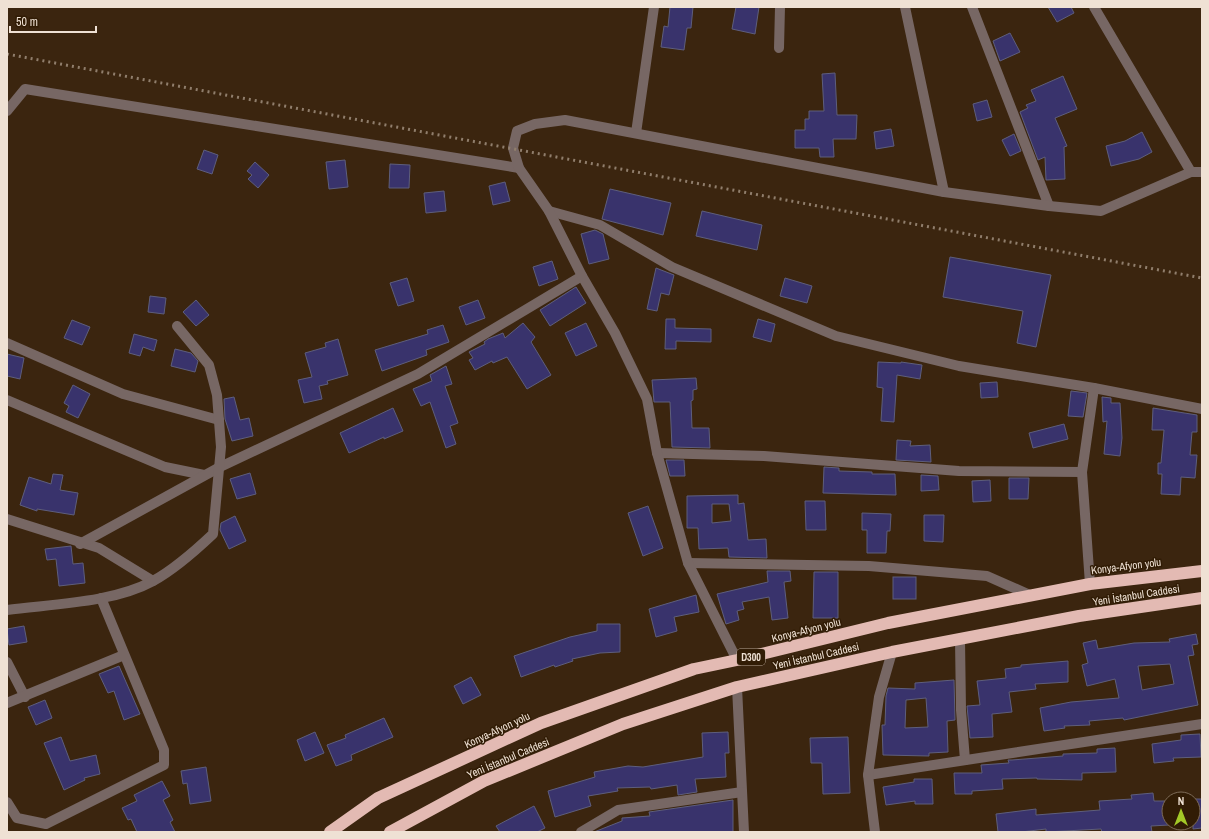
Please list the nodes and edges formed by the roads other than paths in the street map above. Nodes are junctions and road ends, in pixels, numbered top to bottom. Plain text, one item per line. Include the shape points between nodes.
1 (654, 7) edge
2 (780, 7) edge
3 (905, 7) edge
4 (972, 7) edge
5 (1094, 7) edge
6 (779, 48) dead end
7 (7, 111) edge
8 (636, 133) junction
9 (519, 168) junction
10 (1191, 172) junction
11 (1202, 172) edge
12 (944, 192) junction
13 (1049, 206) junction
14 (549, 211) junction
15 (582, 276) junction
16 (177, 326) dead end
17 (7, 343) edge
18 (1094, 388) junction
19 (7, 400) edge
20 (1202, 409) edge
21 (219, 420) junction
22 (657, 453) junction
23 (220, 467) junction
24 (1082, 472) junction
25 (204, 475) junction
26 (7, 520) edge
27 (80, 544) junction
28 (688, 563) junction
29 (1202, 570) edge
30 (153, 581) junction
31 (1090, 584) junction
32 (1030, 595) junction
33 (100, 598) junction
34 (1202, 598) edge
35 (7, 610) edge
36 (960, 640) junction
37 (892, 652) junction
38 (124, 655) junction
39 (737, 660) junction
40 (7, 662) edge
41 (738, 687) junction
42 (25, 697) junction
43 (7, 703) edge
44 (1202, 724) edge
45 (965, 760) junction
46 (868, 775) junction
47 (742, 792) junction
48 (7, 802) edge
49 (330, 832) edge
50 (390, 832) edge
51 (581, 832) edge
52 (744, 832) edge
53 (875, 832) edge

1 - 8 street
2 - 6 street
3 - 12 street
4 - 13 street
5 - 10 street
7 - 9 street via 25,89
8 - 9 street via 565,120 535,124 517,131 513,148
8 - 12 street
9 - 14 street
10 - 11 street
10 - 13 street via 1101,211
12 - 13 street
14 - 15 street
14 - 18 street via 600,225 672,267 836,336 959,366
15 - 22 street via 616,333 647,399
15 - 23 street via 418,374
16 - 21 street via 209,365 217,395
17 - 21 street via 123,394
18 - 20 street
18 - 24 street
19 - 25 street via 165,467
21 - 23 street via 222,447
22 - 24 street via 764,456 959,470
22 - 28 street
23 - 25 street
23 - 30 street via 213,534
24 - 31 street
25 - 27 street
26 - 27 street
27 - 30 street via 99,548
28 - 32 street via 869,566 987,576
28 - 39 street
29 - 31 highway, Konya-Afyon yolu / D300
30 - 33 street
31 - 32 highway, Konya-Afyon yolu / D300
32 - 39 highway, Konya-Afyon yolu / D300 via 888,623
33 - 35 street
33 - 38 street
34 - 36 highway, Yeni İstanbul Caddesi / D300 via 1079,616
36 - 37 highway, Yeni İstanbul Caddesi / D300
36 - 45 street
37 - 41 highway, Yeni İstanbul Caddesi / D300
37 - 46 street via 879,698
38 - 42 street
38 - 48 street via 164,750 164,765 46,824 17,818
39 - 49 highway, Konya-Afyon yolu / D300 via 694,669 541,724 378,798
40 - 42 street
41 - 47 street
41 - 50 highway, Yeni İstanbul Caddesi / D300 via 623,724 484,781
42 - 43 street
44 - 45 street
45 - 46 street
46 - 53 street
47 - 51 street via 618,810
47 - 52 street

